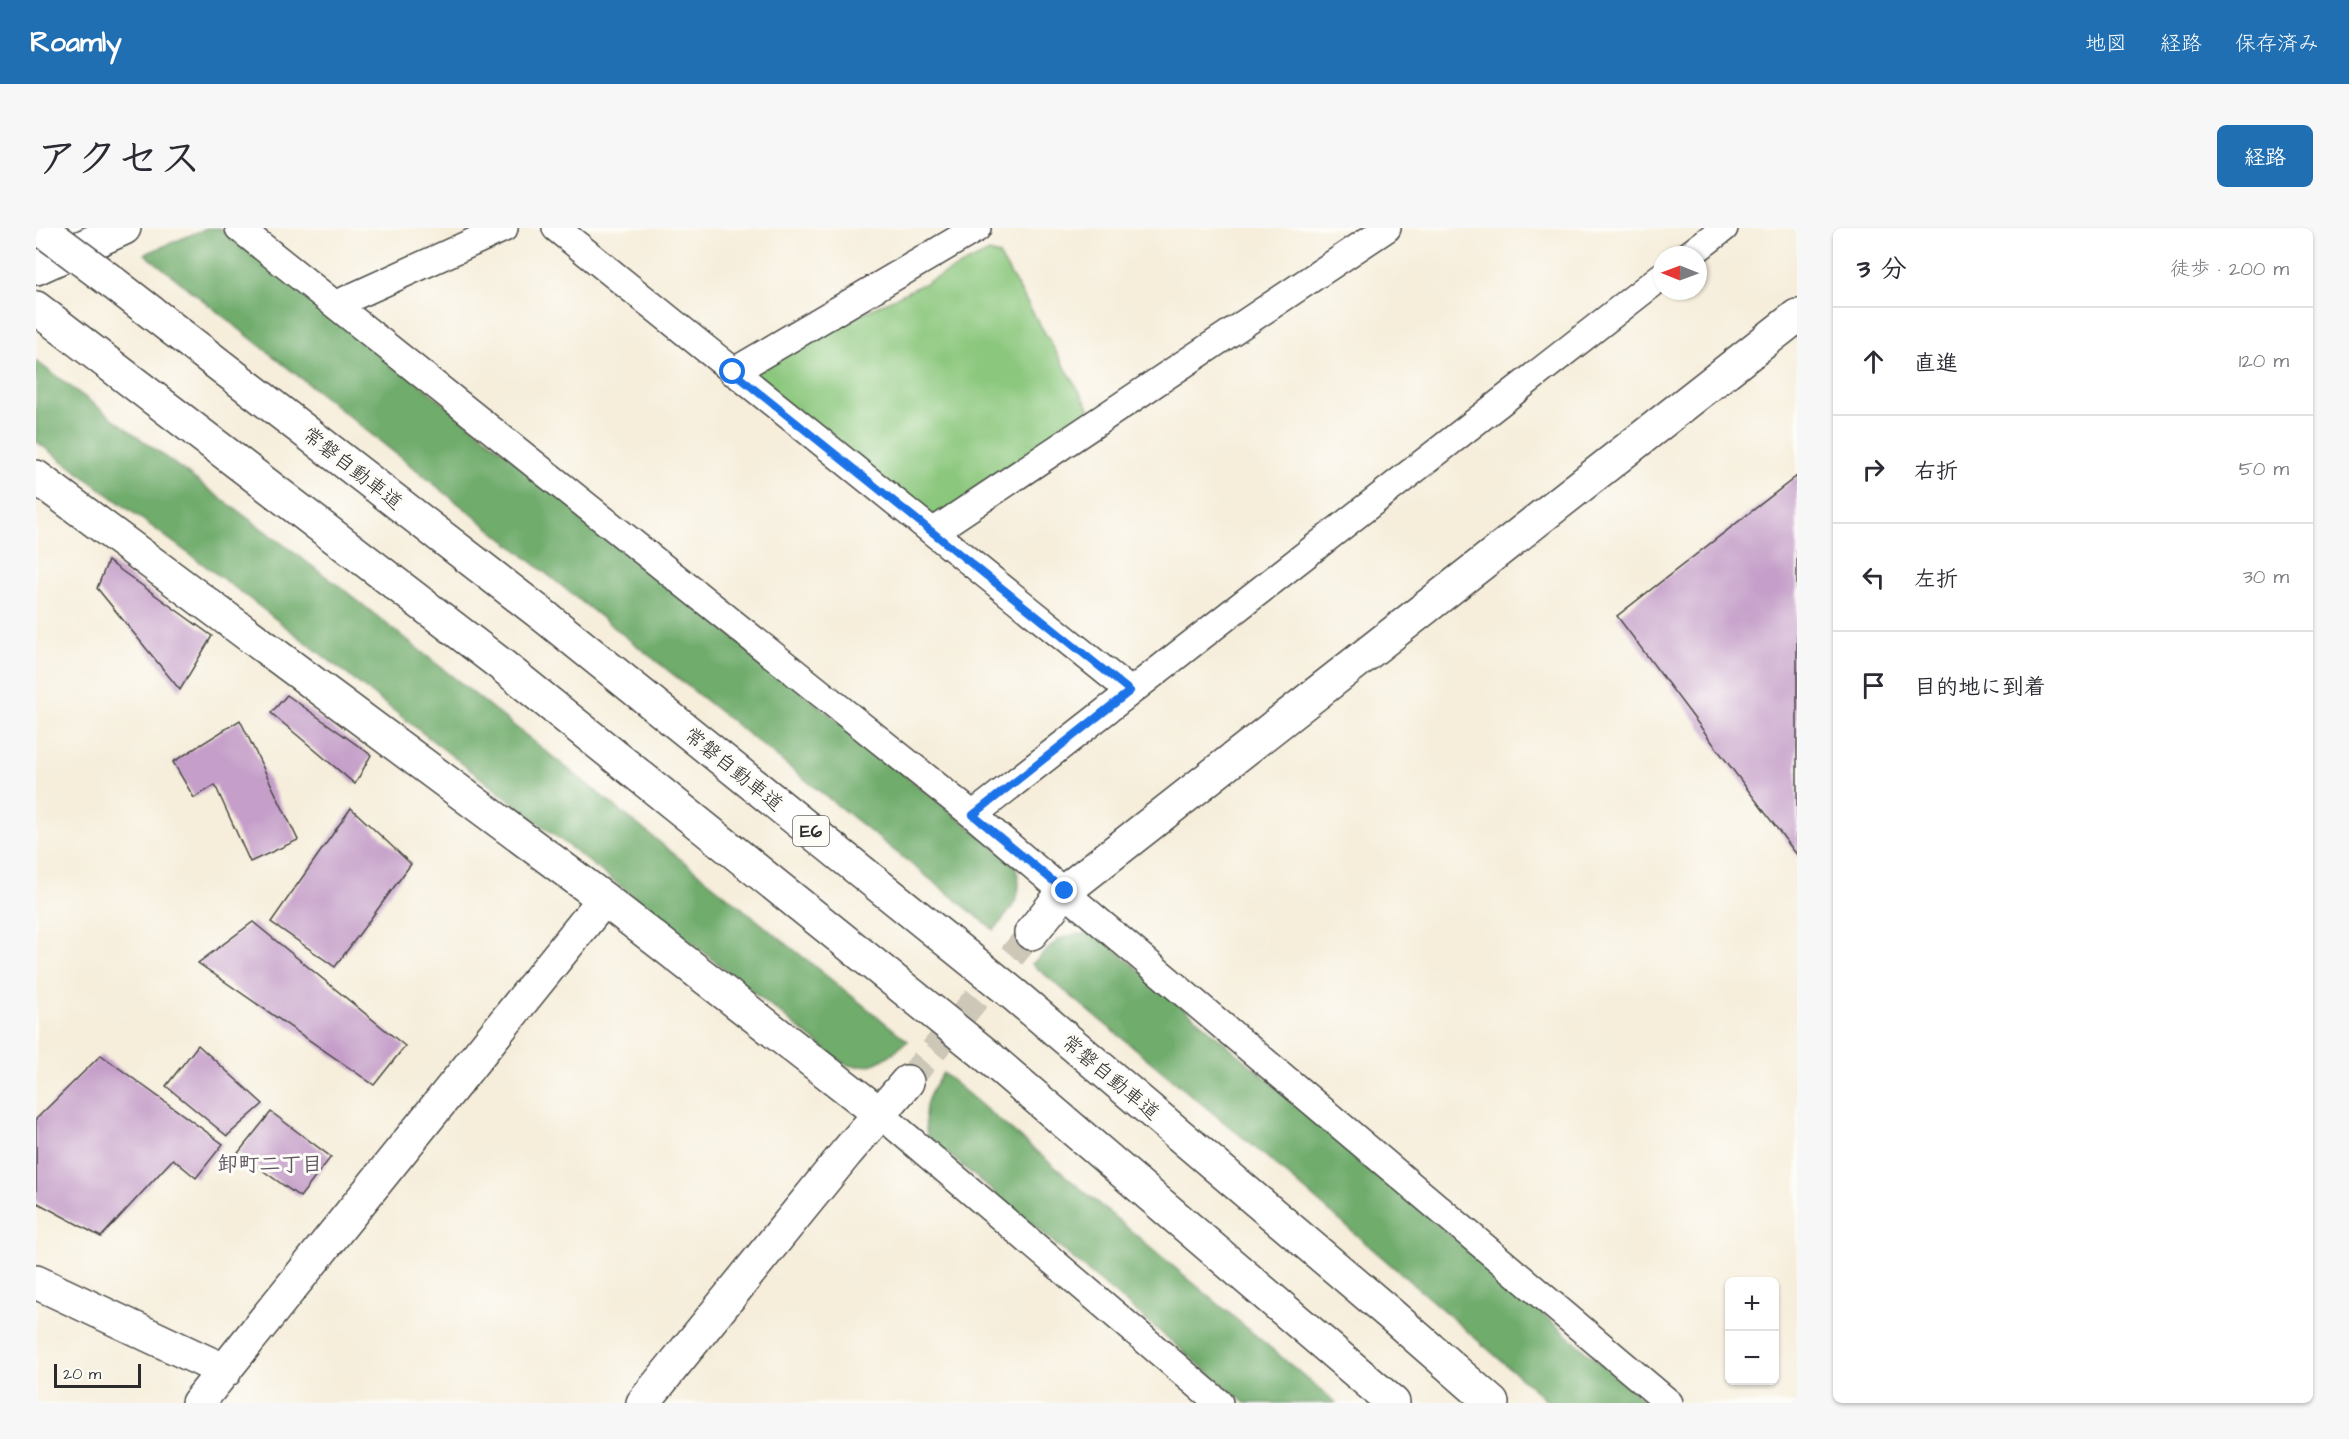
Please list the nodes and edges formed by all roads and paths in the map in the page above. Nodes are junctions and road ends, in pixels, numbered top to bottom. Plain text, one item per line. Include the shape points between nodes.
1 (40, 228) edge
2 (124, 228) edge
3 (239, 228) edge
4 (504, 228) edge
5 (556, 228) edge
6 (977, 228) edge
7 (1387, 228) edge
8 (1724, 228) edge
9 (1701, 246) edge
10 (36, 268) edge
11 (1653, 283) edge
12 (337, 304) junction
13 (39, 310) edge
14 (1797, 316) edge
15 (733, 372) junction
16 (36, 477) edge
17 (933, 532) junction
18 (1130, 691) junction
19 (973, 815) junction
20 (1065, 891) junction
21 (604, 899) junction
22 (1031, 933) tunnel mouth
23 (907, 1082) tunnel mouth
24 (879, 1113) junction
25 (36, 1282) edge
26 (225, 1371) junction
27 (198, 1403) edge
28 (643, 1403) edge
29 (1219, 1403) edge
30 (1393, 1403) edge
31 (1492, 1403) edge
32 (1669, 1403) edge

1 - 31 main road, 常磐自動車道 / E6, bridge via 544,616 1017,997
2 - 10 main road
3 - 12 street
4 - 12 street
5 - 15 street
6 - 15 street
7 - 17 street
8 - 9 street
11 - 18 street
12 - 19 street
13 - 30 main road via 499,663 984,1053
14 - 20 main road
15 - 17 street
16 - 21 main road
17 - 18 street
18 - 19 street
19 - 20 street
20 - 22 main road
20 - 32 street
21 - 24 main road
21 - 26 main road
23 - 24 main road
24 - 28 main road
24 - 29 street
25 - 26 main road
26 - 27 main road

